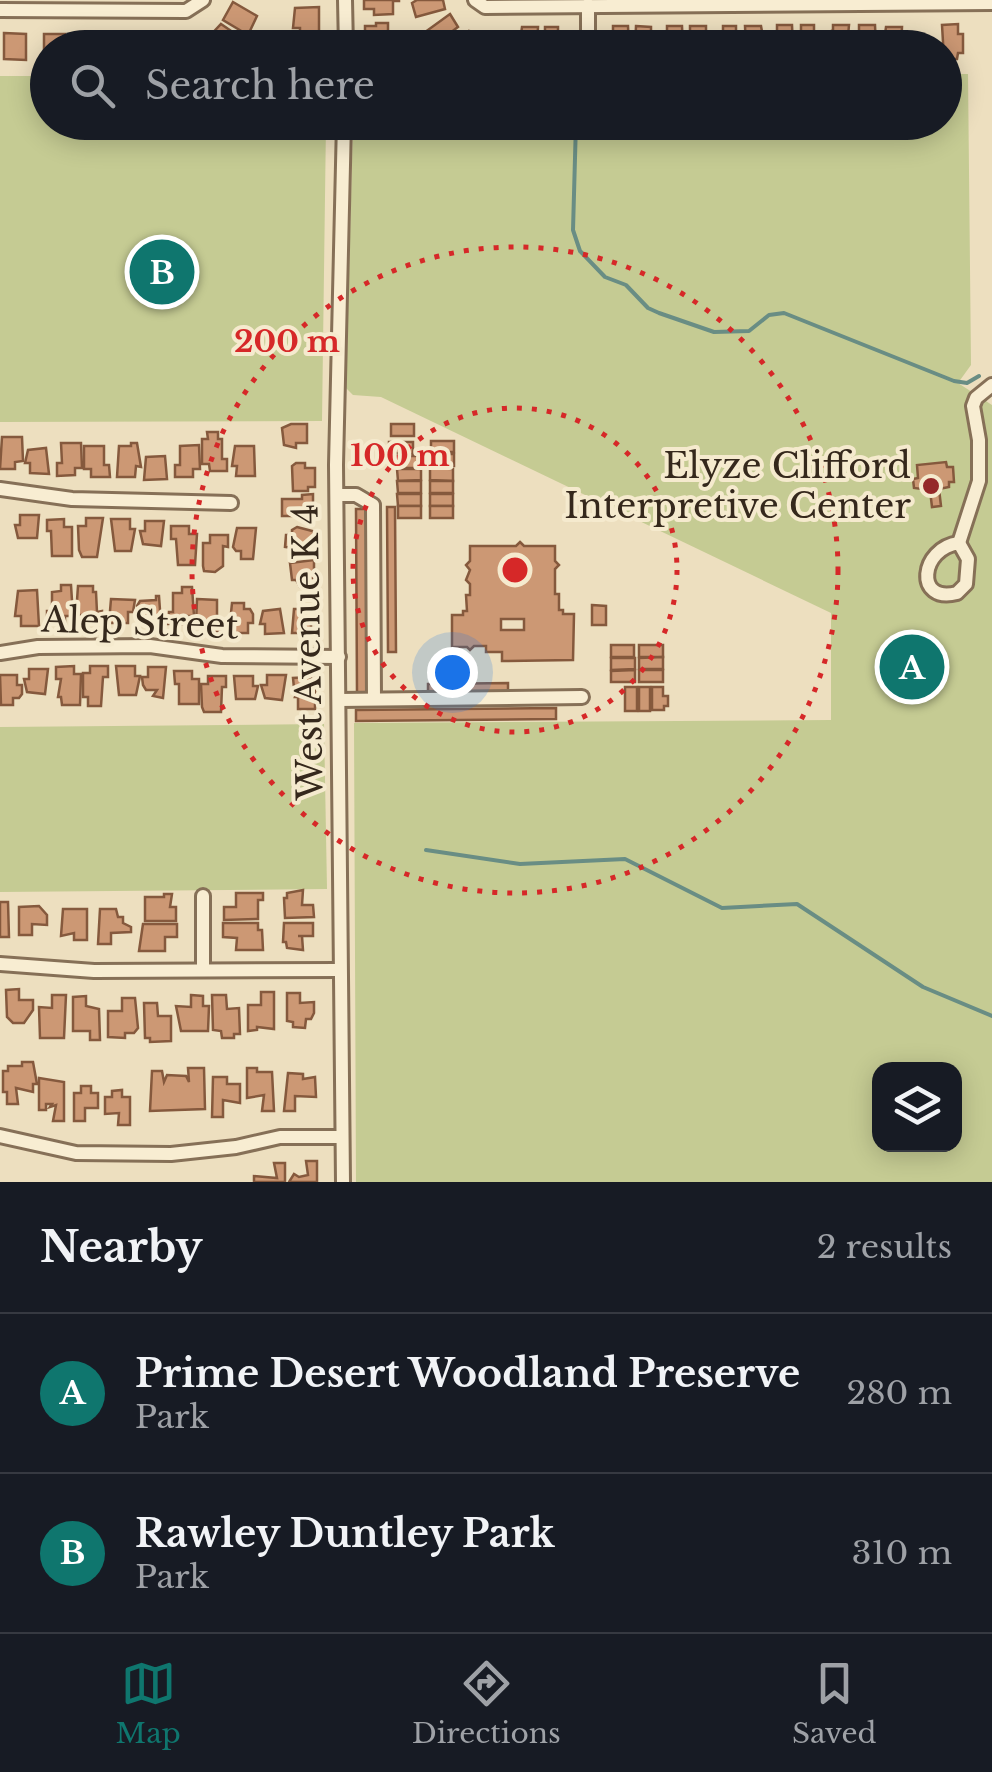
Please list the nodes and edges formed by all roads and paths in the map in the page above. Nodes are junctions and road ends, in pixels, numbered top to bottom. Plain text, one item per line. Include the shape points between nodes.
1 (346, 0) edge
2 (203, 1) edge
3 (475, 1) edge
4 (992, 3) edge
5 (588, 5) junction
6 (0, 10) edge
7 (346, 30) edge
8 (588, 30) edge
9 (344, 140) edge
10 (992, 385) edge
11 (0, 490) edge
12 (337, 495) junction
13 (231, 503) dead end
14 (959, 542) dead end
15 (0, 653) edge
16 (339, 657) junction
17 (582, 698) dead end
18 (374, 699) junction
19 (339, 700) junction
20 (203, 896) dead end
21 (0, 964) edge
22 (203, 970) junction
23 (340, 970) junction
24 (0, 1136) edge
25 (342, 1137) junction
26 (343, 1182) edge

1 - 7 street
2 - 6 street via 186,11
3 - 5 street via 485,7
4 - 5 street
5 - 8 street
9 - 12 street, West Avenue K 4
10 - 14 street via 973,406 979,480
11 - 13 street
12 - 16 street, West Avenue K 4
12 - 18 street via 356,495 373,505
15 - 16 street, Alep Street via 150,646 222,656
16 - 19 street, West Avenue K 4
17 - 18 street
18 - 19 street
19 - 23 street, West Avenue K 4
20 - 22 street
21 - 22 street
22 - 23 street
23 - 25 street, West Avenue K 4
24 - 25 street via 76,1153 171,1154 280,1137
25 - 26 street, West Avenue K 4

